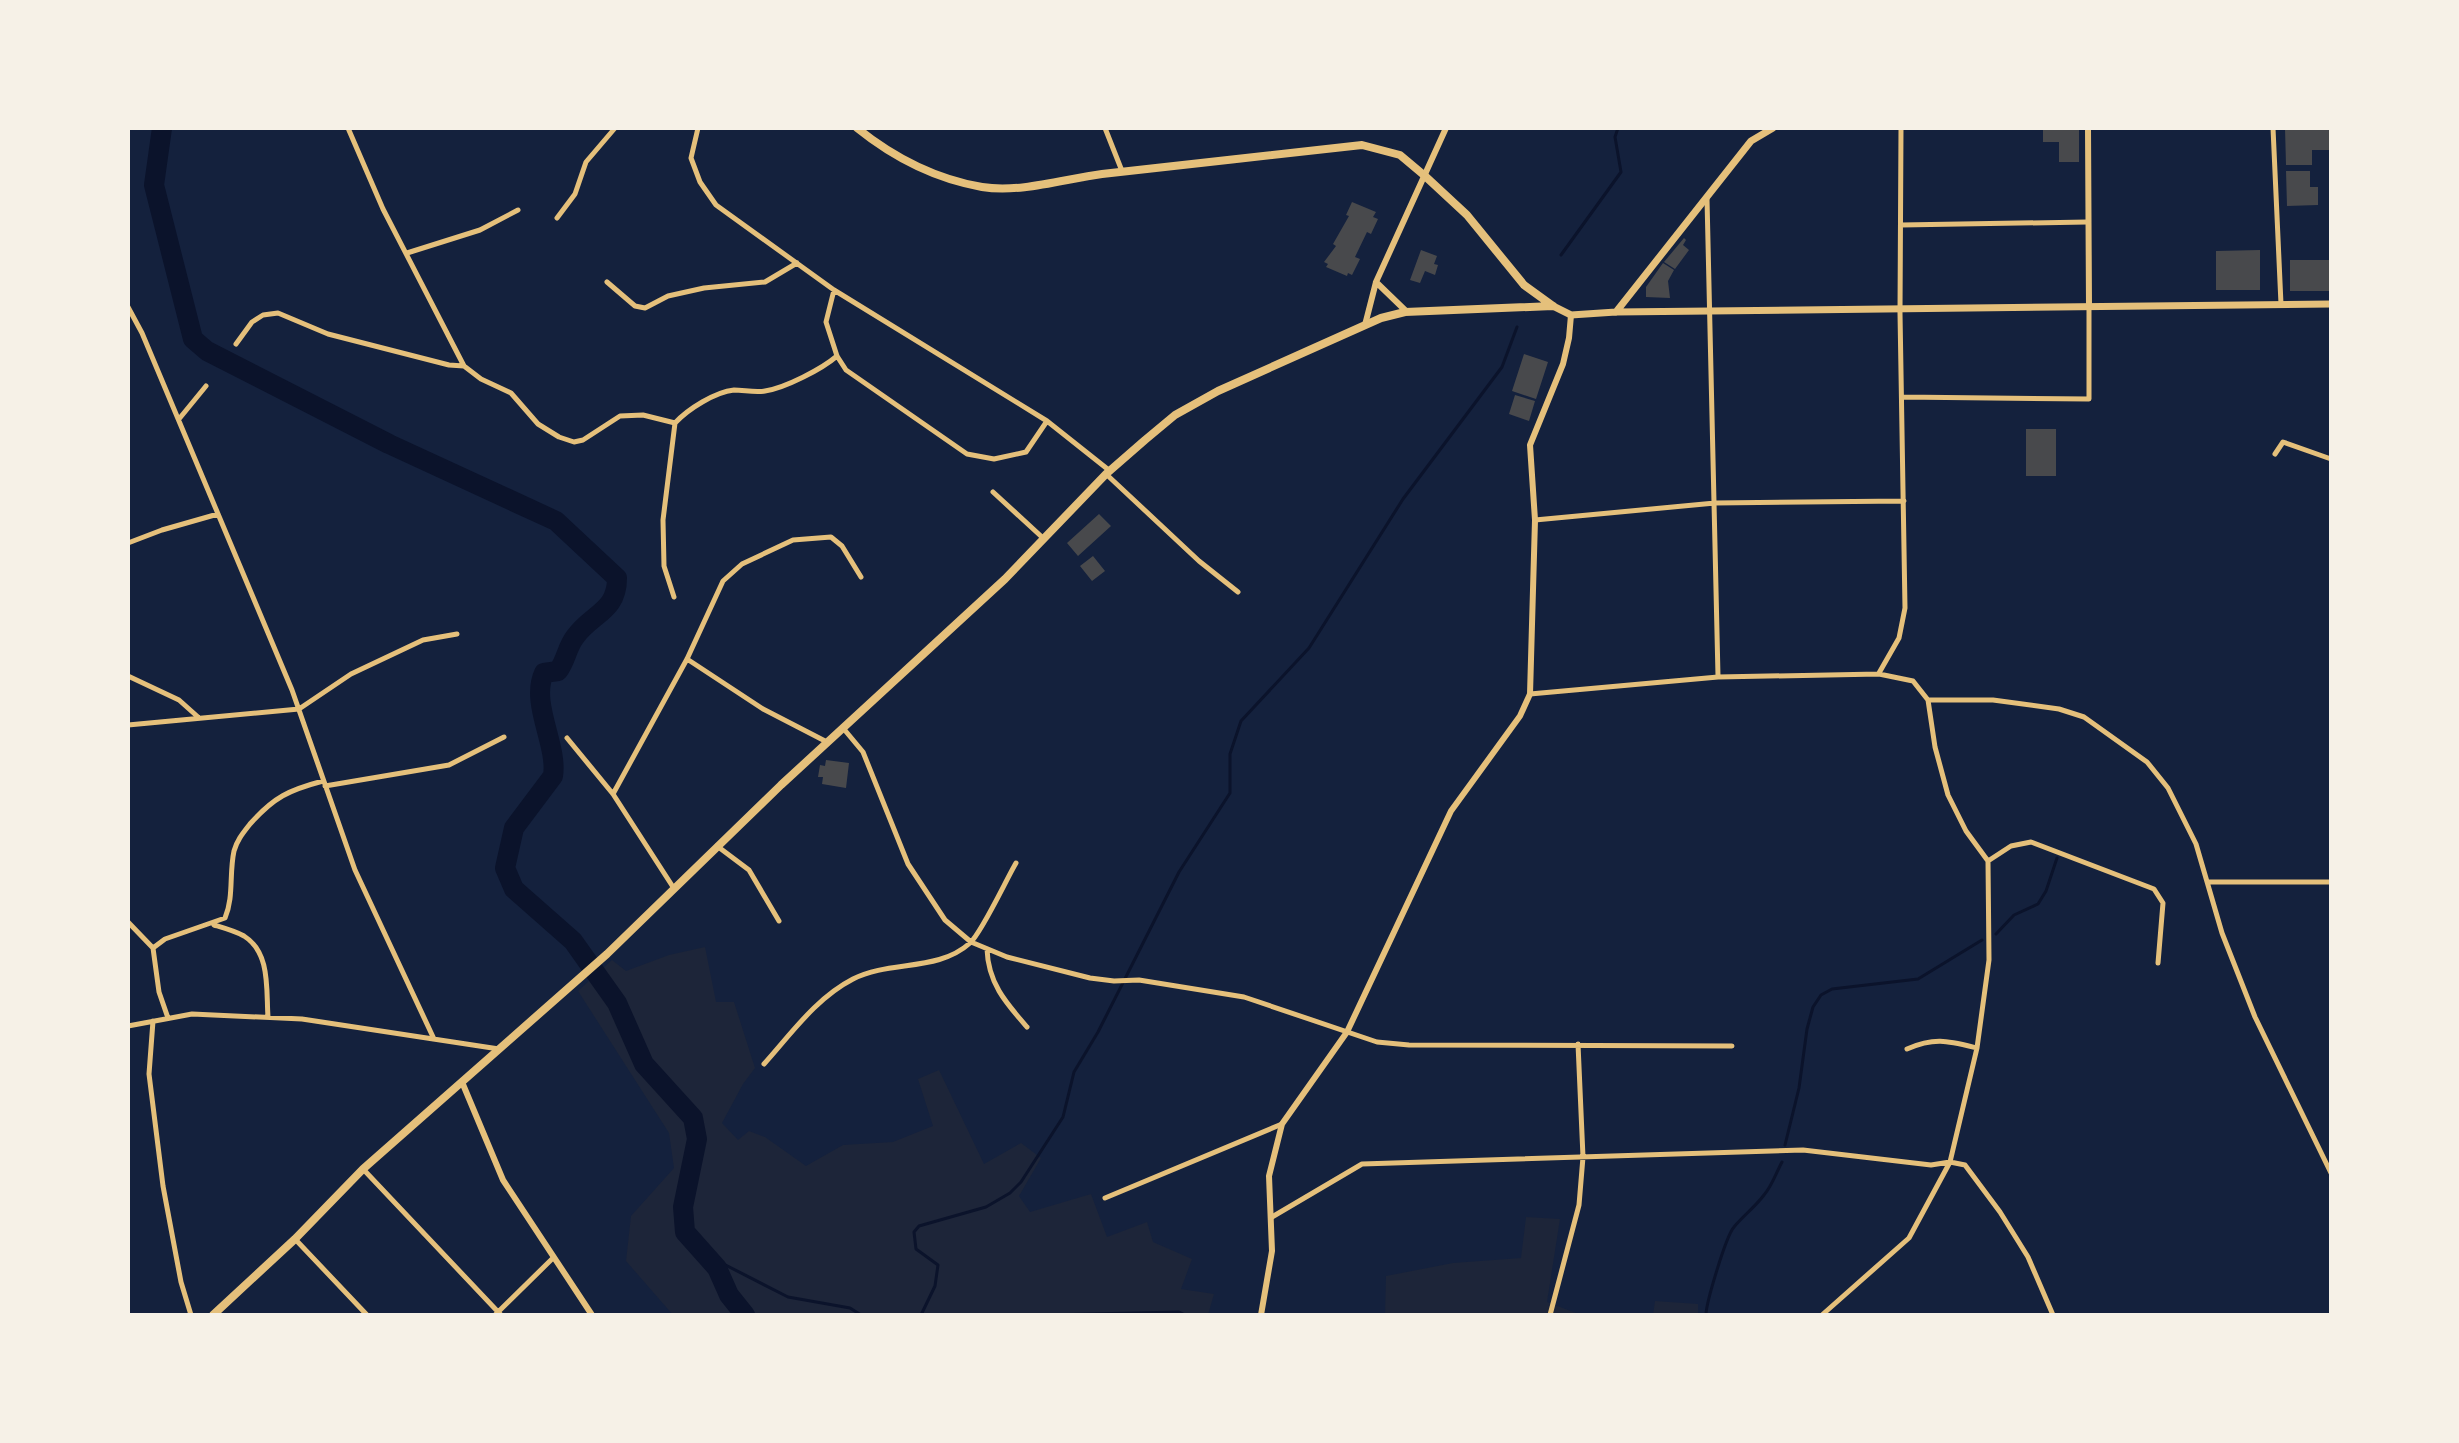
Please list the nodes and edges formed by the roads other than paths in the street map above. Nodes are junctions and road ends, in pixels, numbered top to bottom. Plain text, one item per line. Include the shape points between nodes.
1 (348, 128) edge
2 (615, 128) edge
3 (698, 128) edge
4 (857, 128) edge
5 (1105, 128) edge
6 (1446, 128) edge
7 (1773, 128) edge
8 (1901, 128) edge
9 (2088, 128) edge
10 (2273, 128) edge
11 (1122, 172) junction
12 (1425, 176) junction
13 (1707, 198) junction
14 (518, 210) dead end
15 (557, 218) dead end
16 (2087, 222) junction
17 (1901, 225) junction
18 (407, 253) junction
19 (797, 263) junction
20 (607, 282) dead end
21 (1376, 282) junction
22 (834, 290) junction
23 (2281, 304) junction
24 (2331, 304) edge
25 (1553, 306) junction
26 (128, 307) edge
27 (2089, 307) junction
28 (1900, 310) junction
29 (1407, 312) junction
30 (1616, 312) junction
31 (1710, 312) junction
32 (1571, 315) junction
33 (1365, 325) junction
34 (236, 344) dead end
35 (837, 356) junction
36 (464, 366) junction
37 (206, 386) dead end
38 (1902, 397) junction
39 (179, 420) junction
40 (1047, 421) junction
41 (675, 423) junction
42 (2275, 454) dead end
43 (2331, 459) edge
44 (1108, 472) junction
45 (993, 492) dead end
46 (1904, 501) junction
47 (1715, 503) junction
48 (218, 514) junction
49 (1535, 520) junction
50 (1043, 538) junction
51 (128, 543) edge
52 (861, 577) dead end
53 (1238, 592) dead end
54 (674, 597) dead end
55 (457, 634) dead end
56 (687, 659) junction
57 (1879, 674) junction
58 (128, 676) edge
59 (1718, 677) junction
60 (1530, 694) junction
61 (1928, 700) junction
62 (299, 709) junction
63 (199, 718) junction
64 (128, 725) edge
65 (843, 728) junction
66 (504, 737) dead end
67 (567, 738) dead end
68 (827, 743) junction
69 (324, 784) junction
70 (613, 794) junction
71 (717, 846) junction
72 (1988, 861) junction
73 (1016, 863) dead end
74 (2208, 882) junction
75 (2331, 882) edge
76 (673, 887) junction
77 (779, 921) dead end
78 (128, 922) edge
79 (213, 924) junction
80 (971, 942) junction
81 (153, 948) junction
82 (987, 948) junction
83 (2158, 963) dead end
84 (268, 1017) junction
85 (168, 1018) junction
86 (153, 1021) junction
87 (128, 1026) edge
88 (1027, 1027) dead end
89 (1347, 1032) junction
90 (434, 1039) junction
91 (1578, 1044) junction
92 (1732, 1046) dead end
93 (1977, 1048) junction
94 (1907, 1049) dead end
95 (500, 1050) junction
96 (764, 1064) dead end
97 (462, 1081) junction
98 (1282, 1124) junction
99 (1583, 1157) junction
100 (1950, 1162) junction
101 (363, 1169) junction
102 (2331, 1173) edge
103 (1105, 1198) dead end
104 (1272, 1217) junction
105 (295, 1239) junction
106 (553, 1258) junction
107 (222, 1306) junction
108 (498, 1314) edge
109 (191, 1315) edge
110 (213, 1315) edge
111 (231, 1315) edge
112 (367, 1315) edge
113 (592, 1315) edge
114 (1261, 1315) edge
115 (1550, 1315) edge
116 (1822, 1315) edge
117 (2053, 1315) edge

1 - 18 street
2 - 15 street via 586,162 575,194
3 - 19 street via 691,158 716,205
4 - 11 main road via 908,161 948,179 985,187 1022,187
5 - 11 street
6 - 12 street
7 - 13 main road via 1751,141
8 - 17 street
9 - 16 street
10 - 23 street
11 - 12 main road via 1362,145 1400,155
12 - 21 street
12 - 25 main road via 1467,215 1524,285
13 - 30 main road
13 - 31 street
14 - 18 street via 480,230
16 - 17 street
16 - 27 street
17 - 28 street
18 - 36 street
19 - 20 street via 765,282 704,288 645,308
19 - 22 street
21 - 29 street
21 - 33 street
22 - 35 street via 826,322
22 - 40 street
23 - 24 main road
23 - 27 main road
25 - 29 main road
25 - 32 main road
26 - 39 street
27 - 28 main road
27 - 38 street via 2089,399
28 - 31 main road
28 - 38 street
29 - 33 main road
30 - 31 main road
30 - 32 main road
31 - 47 street
32 - 49 street via 1563,364 1530,445
33 - 44 main road via 1175,415
34 - 36 street via 252,322 278,313 328,334
35 - 40 street via 846,370 967,454 994,459 1026,452
35 - 41 street via 764,392 723,392
36 - 41 street via 511,393 538,424 574,442 620,416
37 - 39 street
38 - 46 street
39 - 48 street
40 - 44 street
41 - 54 street via 663,520 664,566
42 - 43 street via 2283,442
44 - 50 main road
44 - 53 street
45 - 50 street
46 - 47 street
46 - 57 street via 1905,608 1899,638
47 - 49 street
47 - 59 street
48 - 51 street
48 - 62 street
49 - 60 street
50 - 65 main road
52 - 56 street via 831,537 793,540 742,564 723,581
55 - 62 street via 423,640 351,674
56 - 68 street
56 - 70 street
57 - 59 street
57 - 61 street via 1913,681
58 - 63 street via 179,700
59 - 60 street
60 - 89 street via 1520,716 1451,811
61 - 72 street via 1948,795
61 - 74 street via 1993,700 2084,717 2147,762 2168,788
62 - 63 street
62 - 69 street
63 - 64 street
65 - 68 main road
65 - 80 street via 863,752 908,864 945,920
66 - 69 street via 449,765
67 - 70 street
68 - 71 main road
69 - 79 street via 291,790 268,805 240,836 230,906 225,918
69 - 90 street via 355,870
70 - 76 street
71 - 76 main road
71 - 77 street via 749,870
72 - 83 street via 2011,846 2031,842 2154,889 2163,903
72 - 93 street via 1989,960
73 - 80 street
74 - 75 street
74 - 102 street via 2255,1017
76 - 95 main road
78 - 81 street
79 - 81 street
79 - 84 street via 245,937 259,952
80 - 82 street
80 - 96 street via 942,961 854,978 819,1002
81 - 85 street
82 - 88 street via 987,968
82 - 89 street via 1090,978 1139,980 1244,997
84 - 85 street
84 - 90 street
85 - 86 street
86 - 87 street
86 - 109 street via 149,1074 163,1186
89 - 91 street via 1409,1045
89 - 98 street
90 - 95 street
91 - 92 street
91 - 99 street
93 - 94 street via 1929,1040
93 - 100 street
95 - 97 main road
97 - 101 main road
97 - 106 street via 503,1180
98 - 103 street
98 - 104 street via 1269,1176
99 - 100 street via 1803,1150 1931,1165
99 - 104 street via 1362,1164
99 - 115 street via 1579,1205
100 - 116 street via 1909,1238
100 - 117 street via 1965,1165 2000,1212 2028,1257
101 - 105 main road
101 - 108 street
104 - 114 street
105 - 107 main road
105 - 112 street
106 - 108 street
106 - 113 street
107 - 110 main road
107 - 111 street

